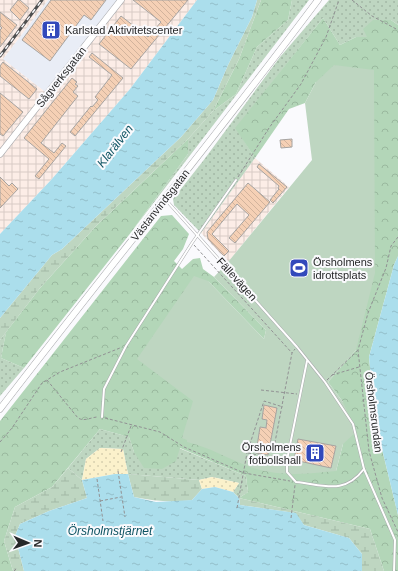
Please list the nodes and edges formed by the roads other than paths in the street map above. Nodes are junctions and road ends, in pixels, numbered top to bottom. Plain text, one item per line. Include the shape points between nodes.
1 (121, 0) edge
2 (318, 0) edge
3 (0, 154) edge
4 (236, 180) road end
5 (165, 199) junction
6 (198, 236) junction
7 (307, 361) junction
8 (0, 409) edge
9 (102, 417) road end
10 (364, 469) junction
11 (394, 571) edge

1 - 3 street, Sågverksgatan
2 - 5 street, Västanvindsgatan
4 - 6 lane
5 - 6 lane, Fällevägen
5 - 8 street, Västanvindsgatan
6 - 7 lane, Fällevägen
6 - 9 lane via 126,346 104,389
7 - 10 lane, Fällevägen via 325,382 353,424
7 - 10 lane via 287,460 287,472 296,482 342,487 356,480
10 - 11 lane, Fällevägen via 395,540

